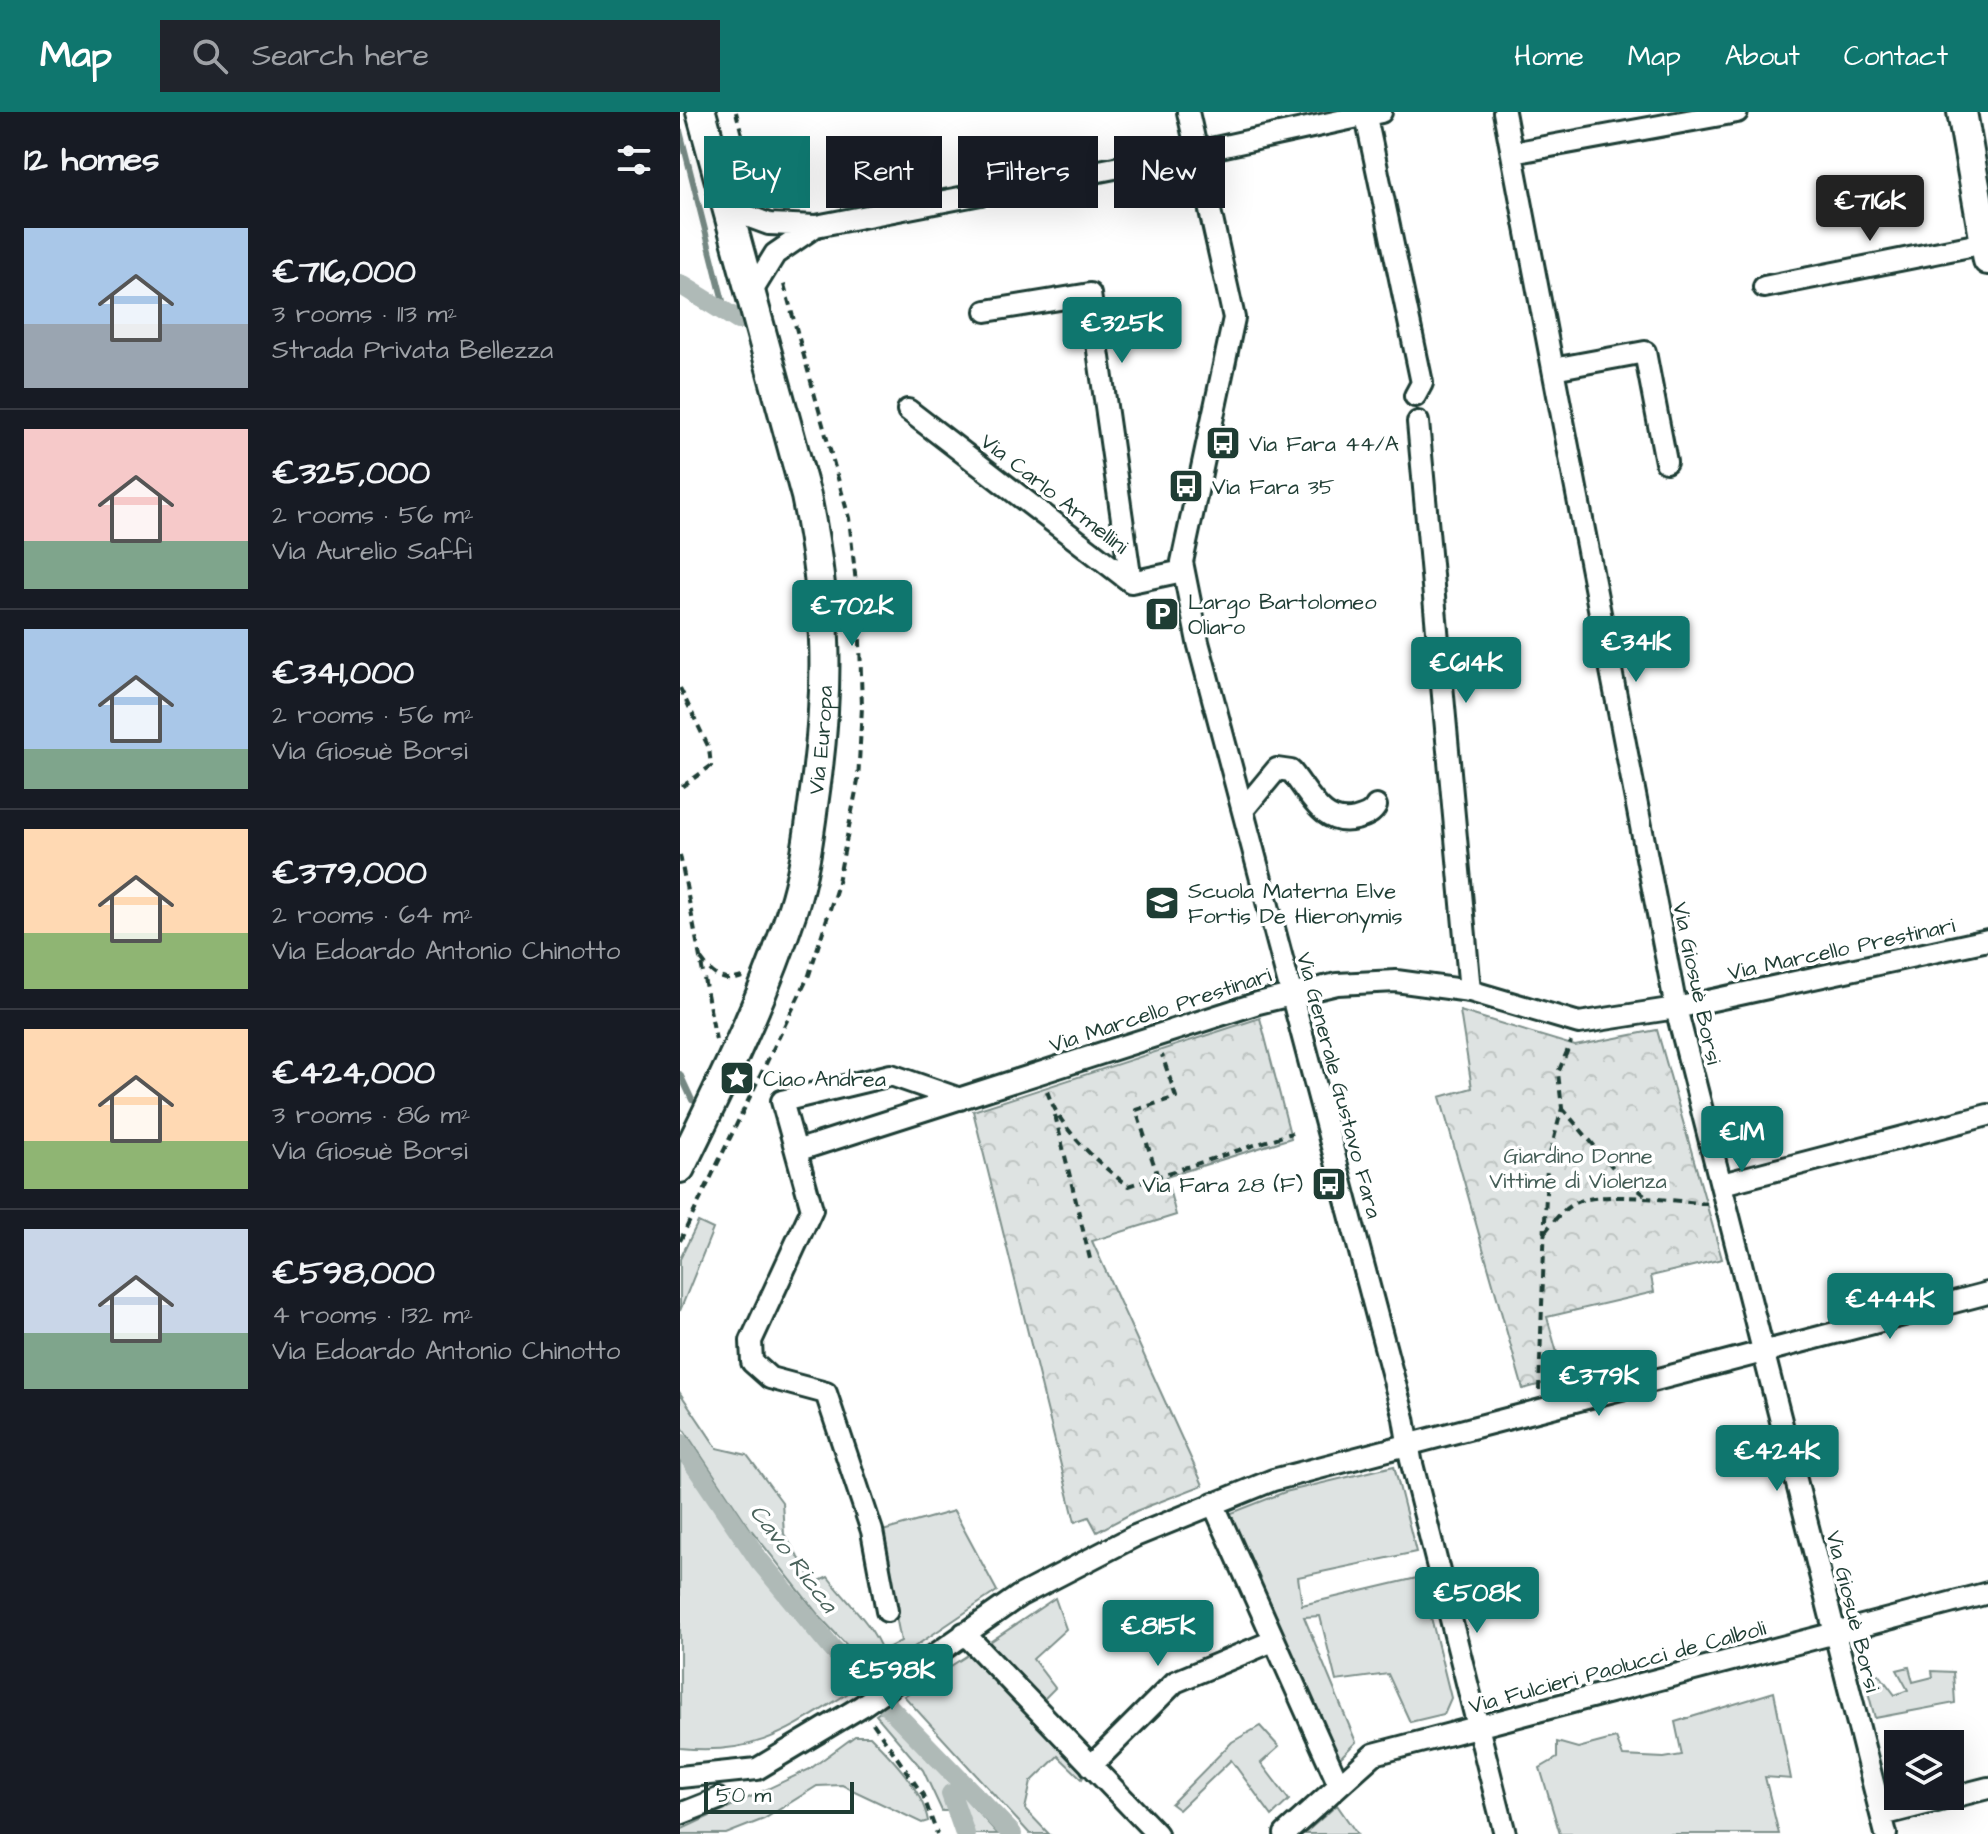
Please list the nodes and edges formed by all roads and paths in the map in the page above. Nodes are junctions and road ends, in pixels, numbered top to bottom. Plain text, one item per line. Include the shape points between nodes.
1 (701, 112) edge
2 (1188, 112) edge
3 (1504, 112) edge
4 (1737, 112) edge
5 (1962, 112) edge
6 (1370, 113) edge
7 (1193, 136) edge
8 (1225, 146) edge
9 (1512, 153) junction
10 (1114, 168) edge
11 (1209, 208) edge
12 (728, 209) junction
13 (816, 226) junction
14 (1986, 251) edge
15 (1764, 287) dead end
16 (751, 293) junction
17 (986, 311) dead end
18 (1553, 369) junction
19 (1415, 396) dead end
20 (908, 410) dead end
21 (1418, 422) dead end
22 (1666, 462) dead end
23 (1183, 571) junction
24 (1131, 582) junction
25 (680, 688) edge
26 (680, 788) edge
27 (1376, 806) dead end
28 (1243, 810) junction
29 (680, 855) edge
30 (1988, 940) edge
31 (698, 955) junction
32 (772, 961) junction
33 (1470, 991) junction
34 (1291, 993) junction
35 (1676, 1008) junction
36 (716, 1042) dead end
37 (1571, 1042) dead end
38 (1160, 1048) dead end
39 (1045, 1085) dead end
40 (960, 1099) junction
41 (1562, 1108) junction
42 (1054, 1113) junction
43 (1988, 1115) edge
44 (1292, 1133) dead end
45 (796, 1151) junction
46 (680, 1168) edge
47 (1158, 1177) junction
48 (1722, 1184) junction
49 (1650, 1198) junction
50 (1708, 1204) dead end
51 (1543, 1234) junction
52 (1091, 1263) dead end
53 (1988, 1293) edge
54 (1765, 1351) junction
55 (1539, 1393) dead end
56 (1408, 1444) junction
57 (1213, 1503) junction
58 (1988, 1593) edge
59 (887, 1611) dead end
60 (964, 1633) junction
61 (1835, 1633) junction
62 (1273, 1641) junction
63 (862, 1706) junction
64 (1478, 1727) junction
65 (1091, 1766) junction
66 (680, 1777) edge
67 (1339, 1785) junction
68 (1988, 1788) edge
69 (718, 1799) dead end
70 (680, 1814) edge
71 (1884, 1825) edge
72 (937, 1834) edge
73 (1157, 1834) edge
74 (1285, 1834) edge
75 (1505, 1834) edge

1 - 12 main road, Via Europa
2 - 7 street, Via Generale Gustavo Fara
3 - 9 street, Via Giosuè Borsi
4 - 9 street
5 - 14 main road
6 - 8 street
6 - 19 street via 1422,383
9 - 18 street, Via Giosuè Borsi
10 - 13 street
11 - 23 street, Via Generale Gustavo Fara via 1234,318
12 - 13 street via 769,224
12 - 16 main road, Via Europa
13 - 16 street via 775,254
14 - 15 street
16 - 32 main road, Via Europa via 806,496 818,556 827,659 810,829 792,910
17 - 24 street via 1090,294
18 - 22 street via 1645,352
18 - 35 street, Via Giosuè Borsi
20 - 24 street, Via Carlo Armellini
21 - 33 street
23 - 24 street, Via Carlo Armellini
23 - 28 street, Via Generale Gustavo Fara
25 - 26 path via 709,748 711,766
27 - 28 street via 1359,818 1329,819 1284,768 1277,769
28 - 34 street, Via Generale Gustavo Fara
29 - 31 path
30 - 35 street, Via Marcello Prestinari
31 - 32 path via 713,976 732,981
31 - 36 path
32 - 46 main road, Via Europa
33 - 34 street, Via Marcello Prestinari via 1396,981
33 - 35 street, Via Marcello Prestinari via 1579,1023
34 - 40 street, Via Marcello Prestinari
34 - 56 street, Via Generale Gustavo Fara
35 - 48 street, Via Giosuè Borsi
37 - 41 path via 1558,1073
38 - 47 path via 1176,1097 1136,1110
39 - 42 path
40 - 45 street, Via Marcello Prestinari
40 - 45 street via 891,1075 782,1101
41 - 49 path via 1621,1177
41 - 51 path via 1547,1165
42 - 47 path via 1104,1168 1128,1186
42 - 52 path
43 - 48 street
44 - 47 path
45 - 59 street via 812,1209 751,1341 752,1362 770,1378 826,1393 872,1531
48 - 54 street, Via Giosuè Borsi
49 - 50 path
49 - 51 path via 1579,1201
51 - 55 path
53 - 54 street
54 - 56 street
54 - 61 street, Via Giosuè Borsi
56 - 57 street via 1273,1480
56 - 64 street, Via Generale Gustavo Fara
57 - 60 street via 1079,1563
57 - 62 street
58 - 61 street, Via Fulcieri Paolucci de Calboli
60 - 63 street
60 - 65 street
61 - 64 street, Via Fulcieri Paolucci de Calboli
61 - 71 street, Via Giosuè Borsi
62 - 65 street via 1175,1682
62 - 67 street
63 - 66 street via 757,1769
63 - 72 path via 923,1795
64 - 67 street, Via Fulcieri Paolucci de Calboli via 1374,1754
64 - 75 street, Via Generale Gustavo Fara
65 - 73 street
67 - 74 street, Via Fulcieri Paolucci de Calboli
68 - 71 street
69 - 70 street

